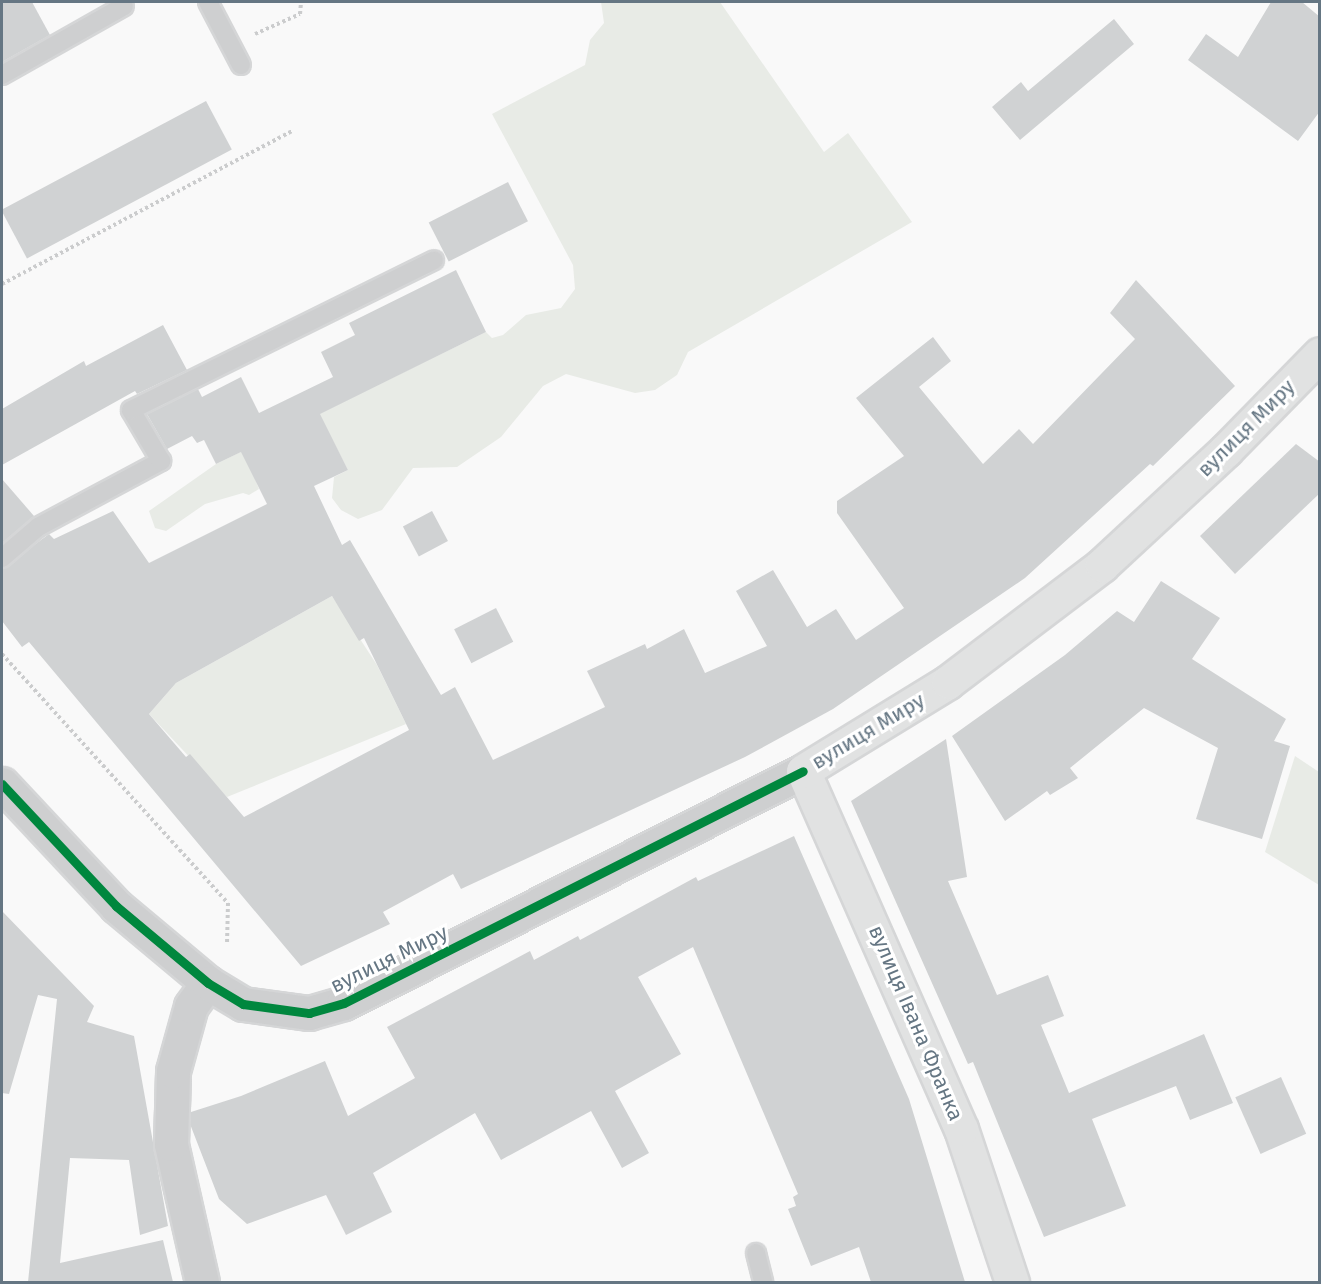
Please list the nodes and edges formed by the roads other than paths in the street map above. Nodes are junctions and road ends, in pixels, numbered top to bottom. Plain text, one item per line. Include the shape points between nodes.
1 (208, 2) edge
2 (124, 6) dead end
3 (241, 65) dead end
4 (2, 75) edge
5 (434, 260) dead end
6 (1320, 354) edge
7 (2, 558) edge
8 (803, 771) junction
9 (2, 784) edge
10 (208, 982) junction
11 (756, 1253) dead end
12 (202, 1282) edge
13 (763, 1282) edge
14 (1012, 1282) edge

1 - 3 lane
2 - 4 lane
5 - 7 lane via 131,410 160,461 38,527
6 - 8 main road, вулиця Миру via 1226,450 1102,565 948,682
8 - 10 street, вулиця Миру via 344,1003 309,1013 278,1011 232,1001
8 - 14 main road, вулиця Івана Франка via 961,1129
9 - 10 street, вулиця Миру via 116,906
10 - 12 street via 191,1006 173,1071 171,1144
11 - 13 lane

